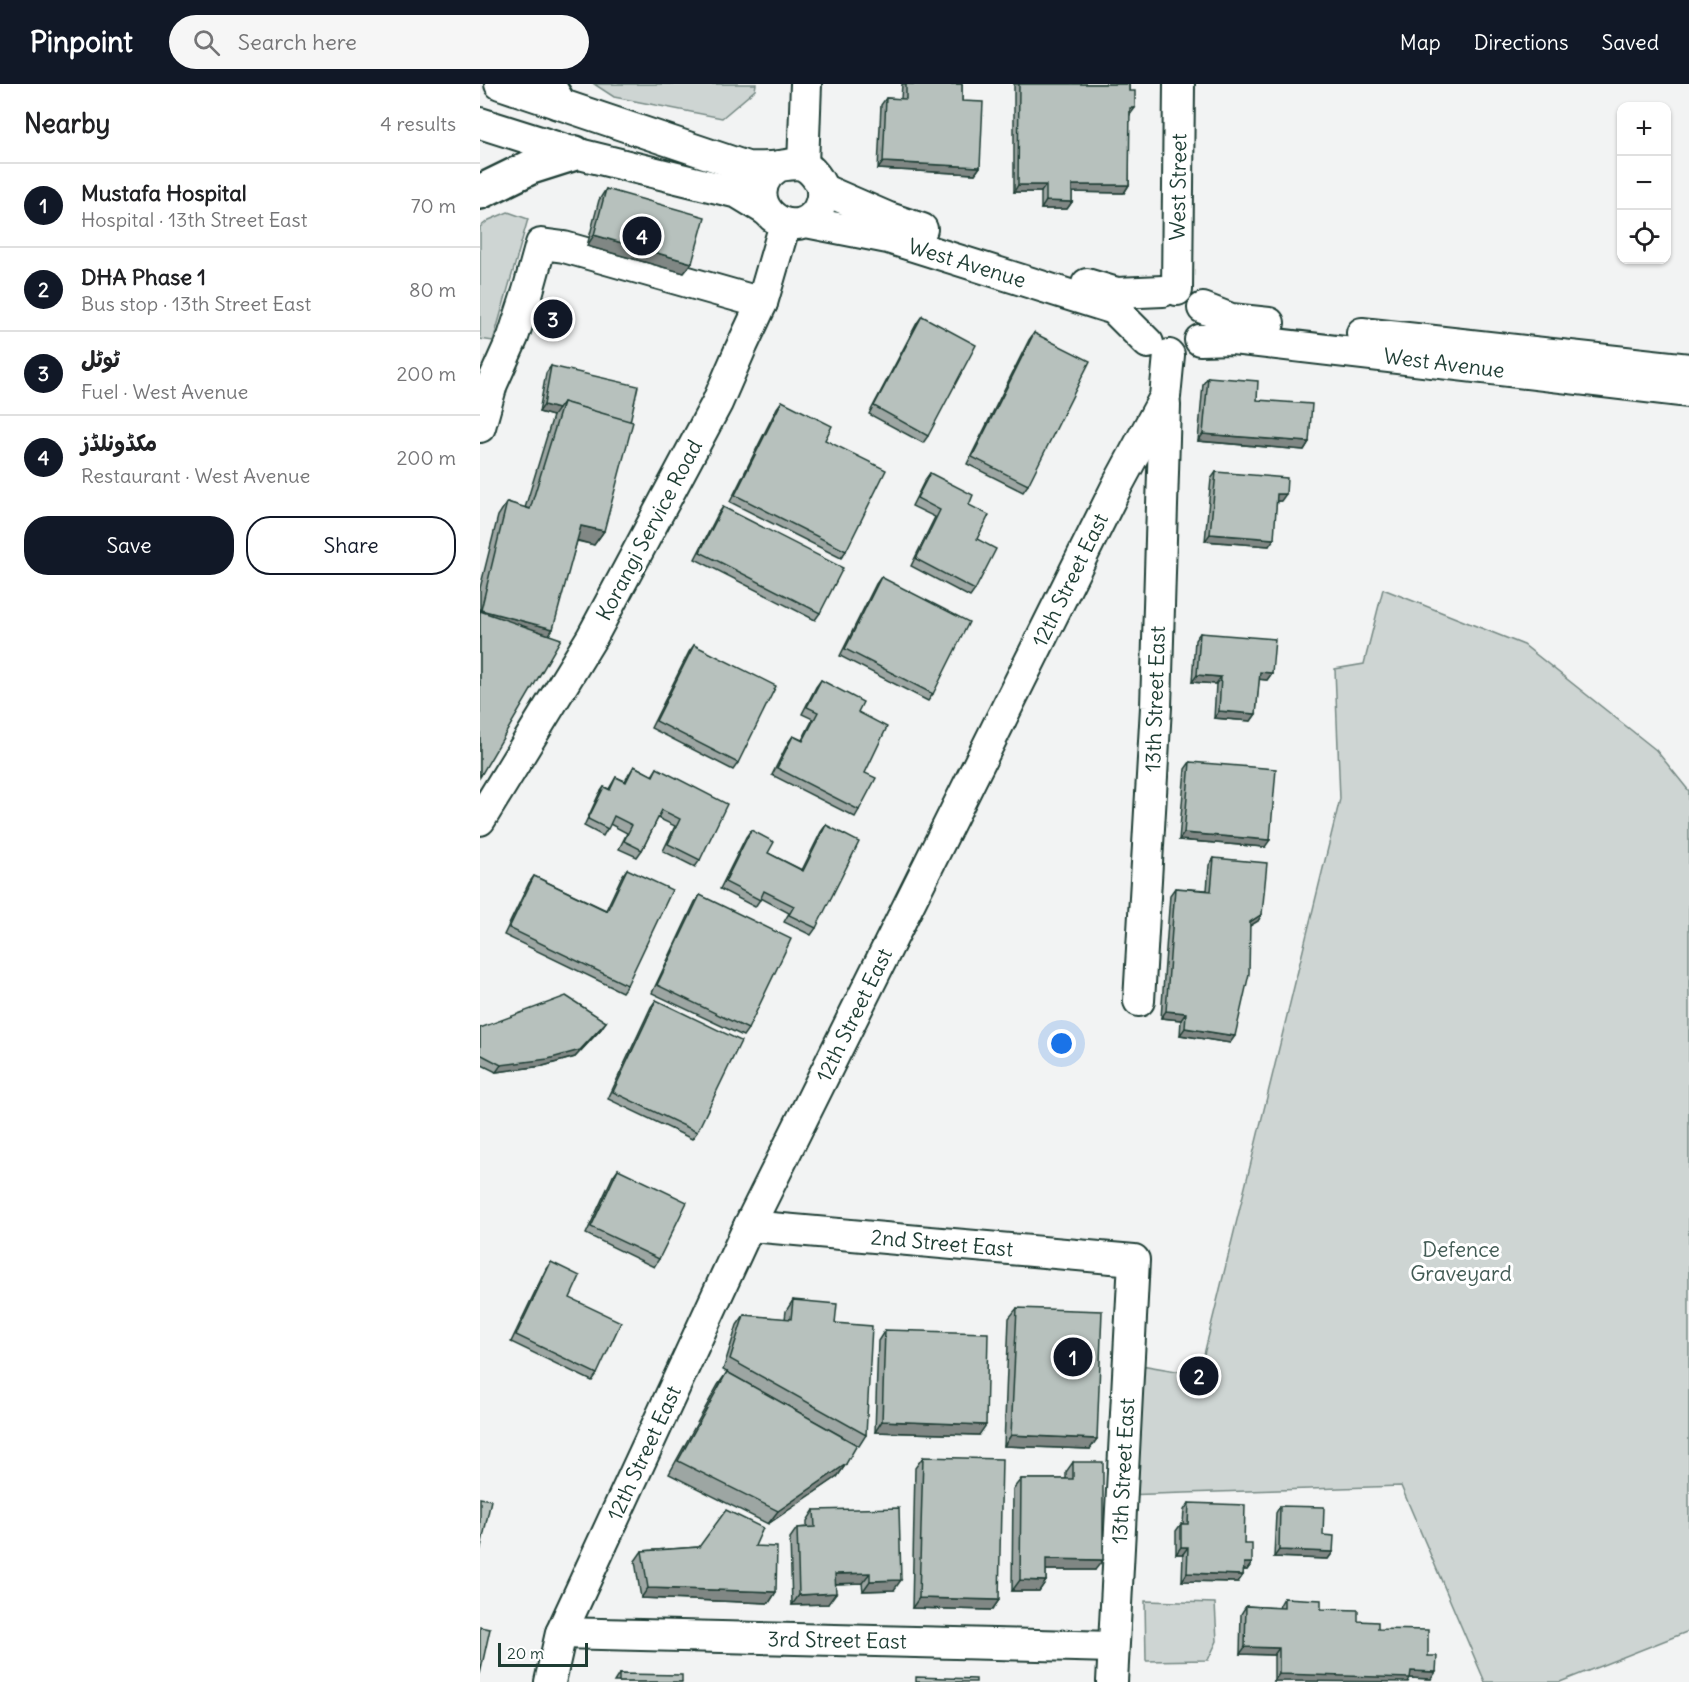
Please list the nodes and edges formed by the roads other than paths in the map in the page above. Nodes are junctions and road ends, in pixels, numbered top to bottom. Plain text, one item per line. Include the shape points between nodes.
1 (500, 84) edge
2 (806, 84) edge
3 (1179, 84) edge
4 (553, 93) edge
5 (480, 123) edge
6 (575, 153) junction
7 (791, 166) junction
8 (822, 189) junction
9 (480, 192) edge
10 (786, 219) junction
11 (1170, 290) junction
12 (762, 303) junction
13 (1203, 308) junction
14 (1200, 340) junction
15 (1159, 349) junction
16 (1689, 369) edge
17 (486, 382) edge
18 (1689, 392) edge
19 (1165, 397) junction
20 (480, 428) edge
21 (480, 820) edge
22 (1139, 1001) dead end
23 (749, 1226) junction
24 (1134, 1260) joint
25 (561, 1633) junction
26 (1113, 1647) junction
27 (550, 1682) edge
28 (1112, 1682) edge

1 - 4 street
2 - 7 street
3 - 11 street, West Street
4 - 7 street via 747,167
5 - 6 street, West Avenue
6 - 9 main road via 531,167
6 - 10 street, West Avenue via 738,193
7 - 8 street via 813,173
7 - 10 street via 768,175 762,186 762,198
8 - 10 street via 814,215
8 - 11 street, West Avenue via 889,218 1117,293
10 - 12 street, Korangi Service Road
10 - 15 street, West Avenue via 888,238 1114,309
11 - 13 street via 1190,294
11 - 15 street via 1151,298 1141,320 1143,332
12 - 17 street via 542,244 513,337
12 - 21 street, Korangi Service Road via 717,404 592,637
13 - 14 street via 1205,329
13 - 16 street, West Avenue via 1231,319
14 - 15 street via 1194,348 1181,353
14 - 18 street, West Avenue via 1233,339
15 - 19 street, 12th Street East
17 - 20 street
19 - 22 street, 13th Street East via 1156,707
19 - 23 street, 12th Street East via 1112,495
23 - 24 street, 2nd Street East
23 - 25 street, 12th Street East
24 - 26 street, 13th Street East
25 - 26 street, 3rd Street East
25 - 27 street, 12th Street East
26 - 28 street, 13th Street East

